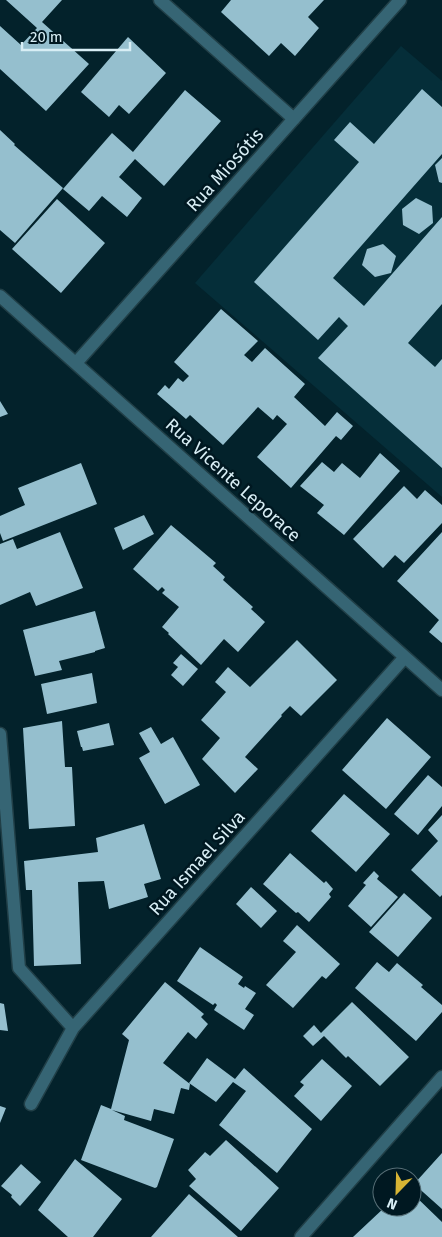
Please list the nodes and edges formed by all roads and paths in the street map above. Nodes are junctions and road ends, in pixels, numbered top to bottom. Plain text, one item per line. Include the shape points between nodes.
1 (160, 0) edge
2 (400, 0) edge
3 (294, 119) junction
4 (0, 296) edge
5 (76, 363) junction
6 (405, 657) junction
7 (442, 690) edge
8 (0, 734) edge
9 (73, 1028) junction
10 (442, 1077) edge
11 (31, 1104) dead end
12 (301, 1237) edge

1 - 3 street
2 - 3 street, Rua Miosótis
3 - 5 street, Rua Miosótis
4 - 5 street, Rua Vicente Leporace
5 - 6 street, Rua Vicente Leporace
6 - 7 street, Rua Vicente Leporace
6 - 9 street, Rua Ismael Silva
8 - 9 street via 19,968
9 - 11 street, Rua Ismael Silva
10 - 12 street

